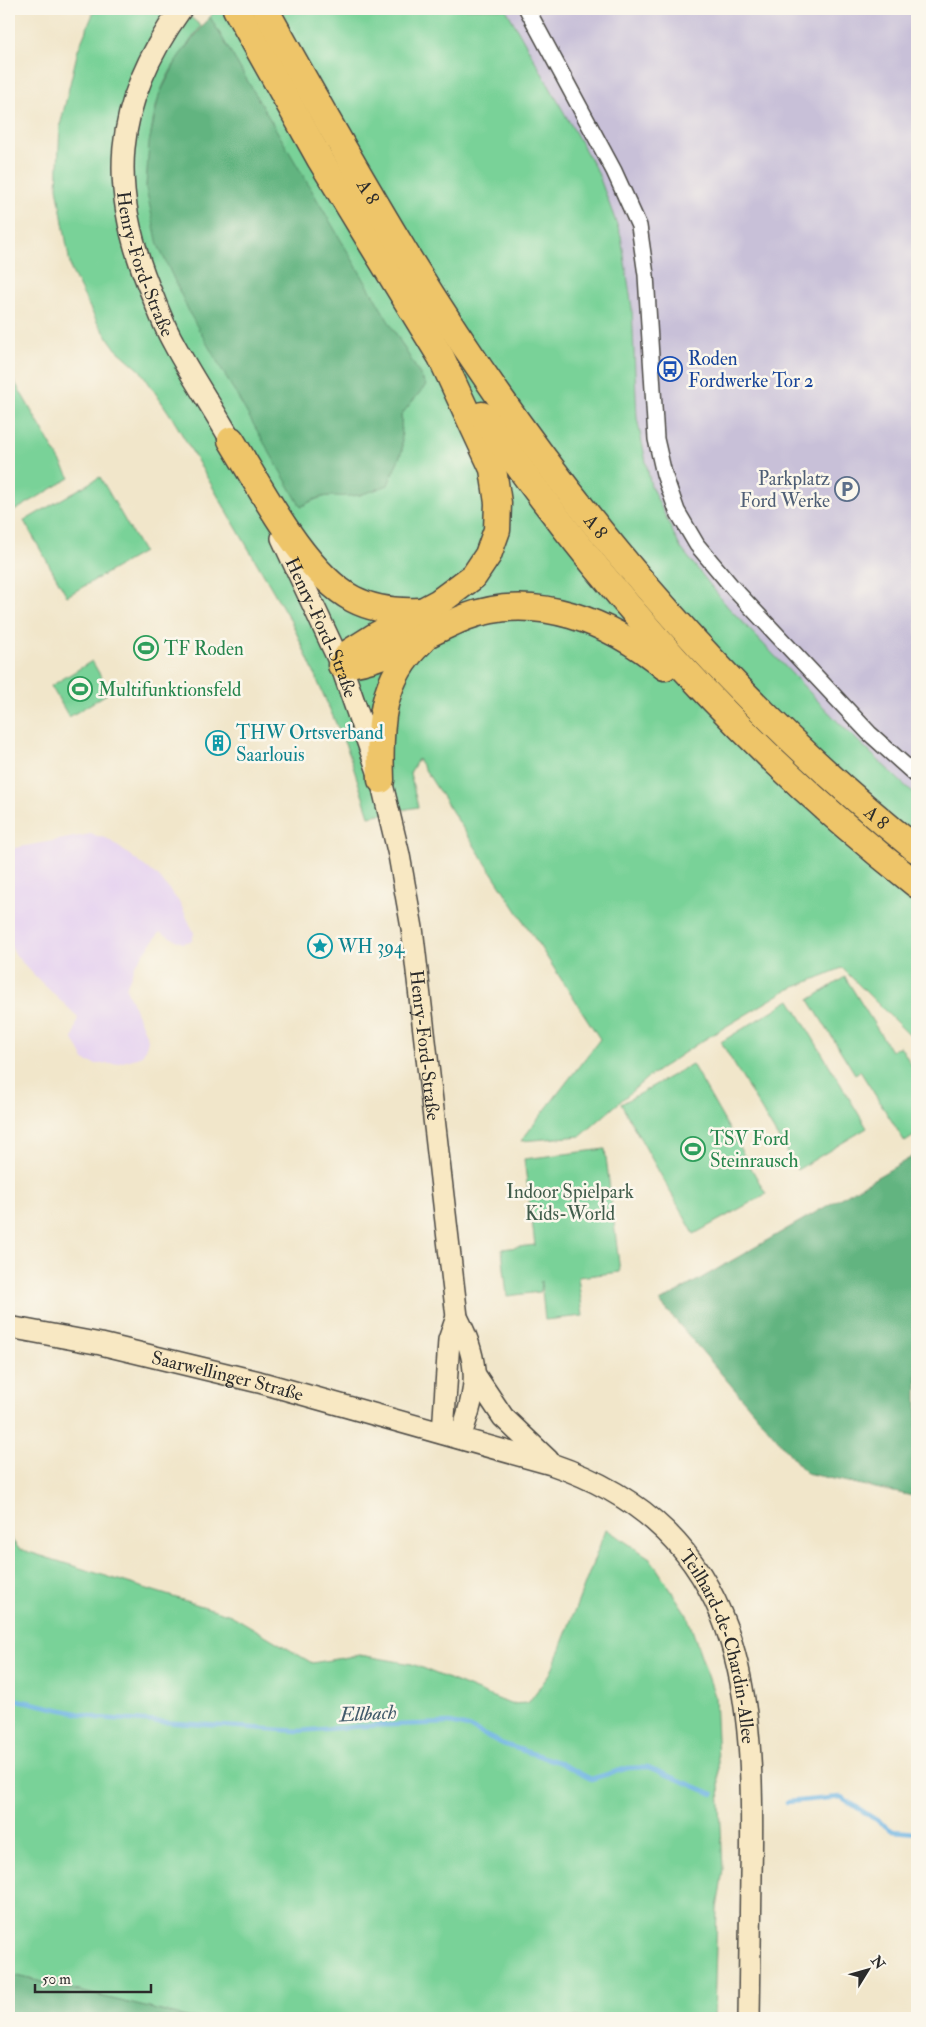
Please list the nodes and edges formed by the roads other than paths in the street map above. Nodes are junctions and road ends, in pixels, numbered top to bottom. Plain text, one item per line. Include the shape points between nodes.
1 (181, 9) edge
2 (236, 9) edge
3 (266, 9) edge
4 (527, 9) edge
5 (442, 357) junction
6 (231, 440) junction
7 (424, 623) junction
8 (341, 665) junction
9 (733, 721) junction
10 (917, 776) edge
11 (381, 780) junction
12 (917, 850) edge
13 (917, 885) edge
14 (457, 1317) junction
15 (9, 1326) edge
16 (475, 1375) junction
17 (451, 1435) junction
18 (551, 1464) junction
19 (749, 2018) edge

1 - 6 street, Henry-Ford-Straße via 163,34 140,78 127,119 122,162 124,200 133,244 172,340
2 - 5 highway, A 8 via 320,159
3 - 12 highway, A 8 / A 8 via 341,147 461,340 530,440 595,525 673,618 749,699 826,773
4 - 10 street via 614,171 639,226 646,275 656,440 680,517 697,545 733,588 869,733
5 - 7 highway via 493,469 498,503 497,530 488,554 474,576 439,602
5 - 9 highway, A 8 / A 8 via 573,541 655,638
6 - 7 highway via 295,542 332,584 353,599 378,609 401,612
6 - 8 street, Henry-Ford-Straße via 292,557
7 - 8 highway via 350,652
7 - 9 highway via 532,608 573,615 609,628 639,645
7 - 11 highway via 394,675 381,724
8 - 11 street, Henry-Ford-Straße
9 - 13 highway, A 8 / A 8 via 807,791
11 - 14 street, Henry-Ford-Straße via 412,928
14 - 16 street, Henry-Ford-Straße via 469,1340
14 - 17 street, Henry-Ford-Straße via 450,1340
15 - 17 street, Saarwellinger Straße via 260,1382
16 - 17 street, Henry-Ford-Straße via 474,1396
16 - 18 street via 503,1417
17 - 18 street, Teilhard-de-Chardin-Allee
18 - 19 street, Teilhard-de-Chardin-Allee via 598,1482 670,1536 691,1561 722,1614 741,1674 747,1715 752,1826

